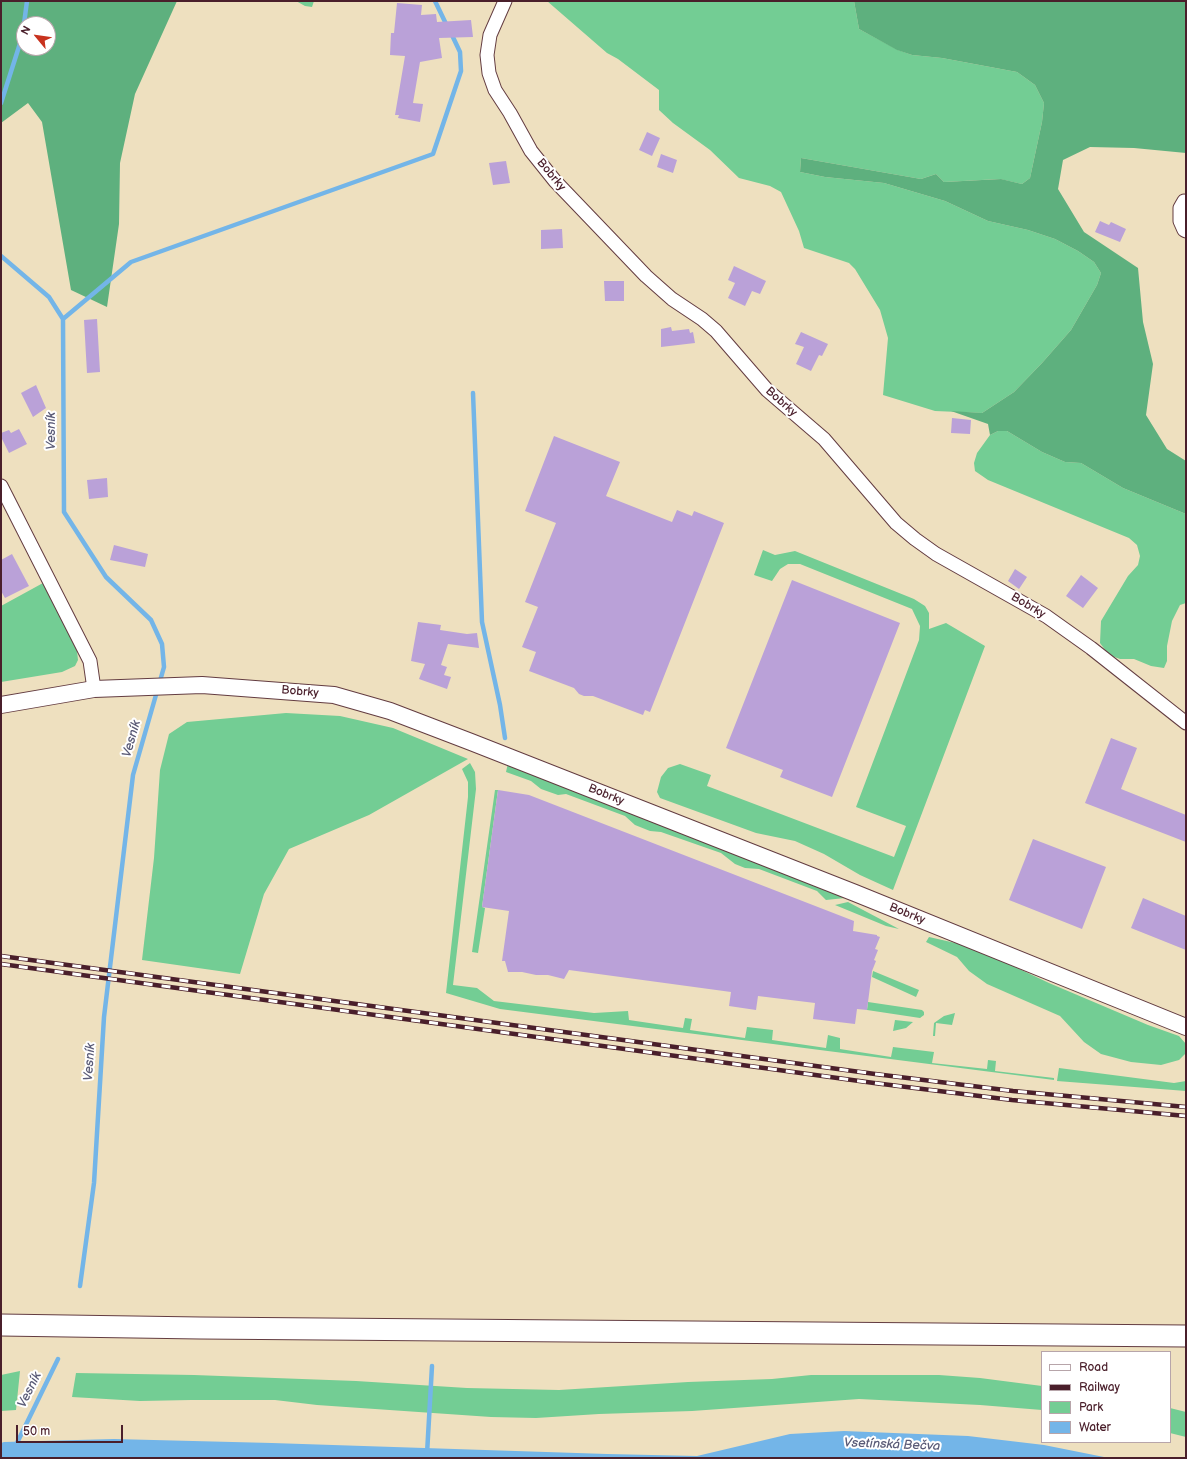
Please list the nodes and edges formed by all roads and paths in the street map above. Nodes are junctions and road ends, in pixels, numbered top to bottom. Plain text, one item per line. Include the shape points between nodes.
1 (505, 1) edge
2 (1184, 201) dead end
3 (1186, 231) edge
4 (1, 486) edge
5 (94, 689) junction
6 (1, 705) edge
7 (1186, 723) edge
8 (1186, 1027) edge
9 (1, 1325) edge
10 (1186, 1336) edge

1 - 7 street, Bobrky via 490,36 487,55 489,73 495,90 531,151 555,181 646,276 672,299 716,330 767,390 824,439 896,523 936,554 1046,616
2 - 3 street via 1180,208 1180,221
4 - 5 street via 90,661
5 - 6 street, Bobrky
5 - 8 street, Bobrky via 202,685 334,695 390,711 848,890
9 - 10 main road

